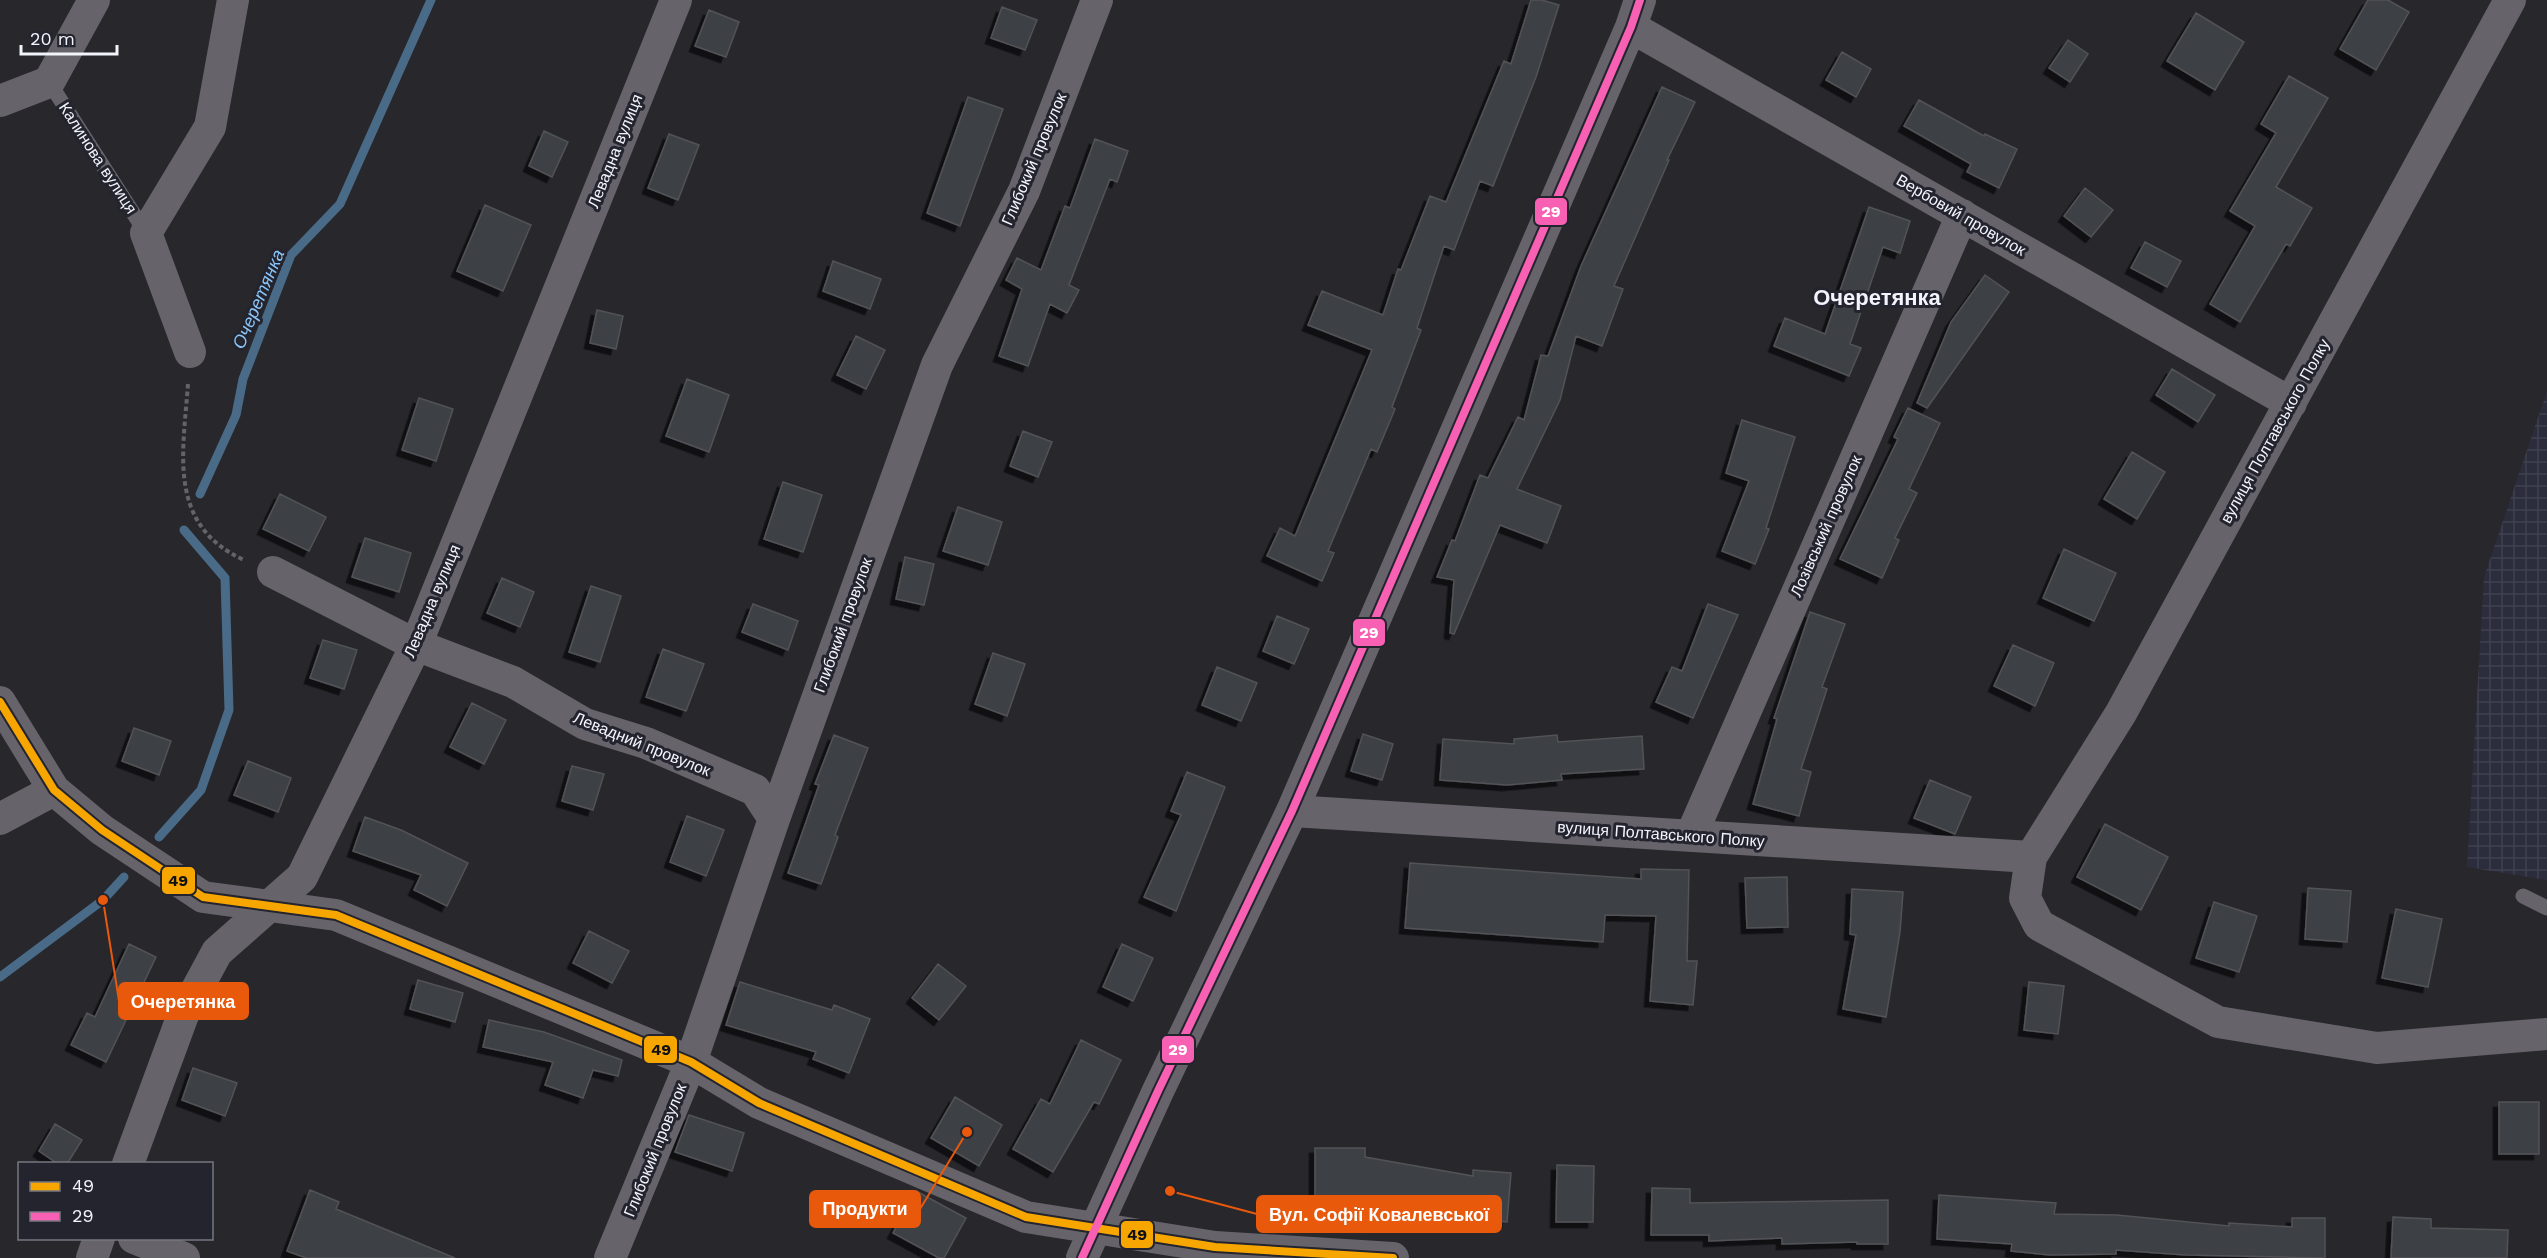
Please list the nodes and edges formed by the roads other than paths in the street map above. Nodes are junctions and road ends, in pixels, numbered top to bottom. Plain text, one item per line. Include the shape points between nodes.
1 (94, 0) edge
2 (233, 0) edge
3 (676, 0) edge
4 (1097, 0) edge
5 (2502, 3) edge
6 (1635, 14) edge
7 (49, 82) junction
8 (0, 101) edge
9 (1962, 215) junction
10 (146, 233) junction
11 (190, 352) road end
12 (2291, 403) junction
13 (273, 572) road end
14 (416, 645) junction
15 (0, 702) edge
16 (54, 790) junction
17 (1292, 811) junction
18 (0, 819) edge
19 (774, 819) junction
20 (1691, 836) junction
21 (2031, 857) junction
22 (2523, 896) dead end
23 (270, 906) junction
24 (2547, 908) edge
25 (2547, 1034) edge
26 (691, 1062) junction
27 (129, 1162) edge
28 (1095, 1228) junction
29 (99, 1240) edge
30 (137, 1240) edge
31 (92, 1258) edge
32 (184, 1258) edge
33 (610, 1258) edge
34 (1082, 1258) edge
35 (1393, 1258) edge

1 - 7 street
2 - 10 street via 210,127
3 - 14 street, Левадна вулиця
4 - 19 street, Глибокий провулок via 1024,191 937,364
5 - 12 street, вулиця Полтавського Полку
6 - 9 street, Вербовий провулок
6 - 17 street
7 - 8 street
7 - 10 lane, Калинова вулиця
9 - 12 street, Вербовий провулок
9 - 20 street, Лозівський провулок
10 - 11 street
12 - 21 street, вулиця Полтавського Полку via 2121,713
13 - 14 street, Левадний провулок
14 - 19 street, Левадний провулок via 513,682 585,724 646,742 755,790
14 - 23 street, Левадна вулиця via 302,877
15 - 16 street
16 - 18 street
16 - 23 street via 102,830 203,897
17 - 20 street, вулиця Полтавського Полку
17 - 28 street
19 - 26 street, Глибокий провулок
20 - 21 street, вулиця Полтавського Полку
21 - 25 street, вулиця Полтавського Полку via 2025,898 2039,925 2218,1022 2377,1048
22 - 24 lane
23 - 26 street via 336,915
23 - 27 street, Левадна вулиця via 217,952 183,1015
26 - 28 street via 759,1103 1026,1217
26 - 33 street, Глибокий провулок
28 - 34 street
28 - 35 street via 1215,1247
29 - 31 street
30 - 32 street

